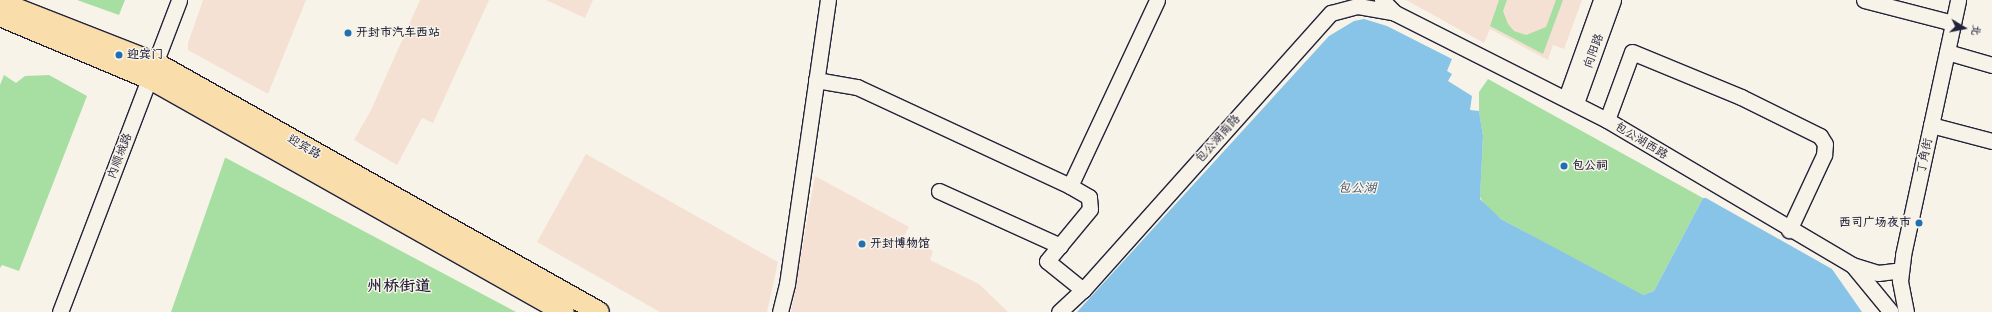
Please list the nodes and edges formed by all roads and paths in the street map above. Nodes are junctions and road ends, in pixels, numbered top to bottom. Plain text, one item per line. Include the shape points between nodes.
1 (179, 0) edge
2 (828, 0) edge
3 (1157, 0) edge
4 (1344, 0) edge
5 (1382, 0) edge
6 (1601, 0) edge
7 (1613, 0) edge
8 (1864, 0) edge
9 (1958, 0) edge
10 (4, 11) edge
11 (1331, 13) junction
12 (1396, 13) junction
13 (1953, 23) junction
14 (1947, 52) junction
15 (1992, 65) edge
16 (153, 71) junction
17 (816, 80) junction
18 (1571, 100) junction
19 (1606, 120) junction
20 (1931, 126) junction
21 (1992, 141) edge
22 (1070, 186) junction
23 (939, 191) dead end
24 (1789, 230) junction
25 (1060, 246) junction
26 (1852, 265) junction
27 (1901, 270) junction
28 (1083, 290) junction
29 (60, 312) edge
30 (564, 312) edge
31 (599, 312) edge
32 (780, 312) edge
33 (1059, 312) edge
34 (1891, 312) edge
35 (1906, 312) edge

1 - 16 street, 内顺城路
2 - 17 street
3 - 22 street
4 - 11 street, 包公湖南路
5 - 12 street, 包公湖西路
6 - 18 street, 向阳路
7 - 18 street, 向阳路
8 - 13 street
9 - 13 street, 丁角街
10 - 16 main road, 迎宾路
11 - 12 street via 1358,6
11 - 28 street, 包公湖南路
12 - 18 street, 包公湖西路
13 - 14 street, 丁角街
14 - 15 street
14 - 20 street, 丁角街
16 - 29 street, 内顺城路
16 - 30 main road, 迎宾路
16 - 31 main road, 迎宾路
17 - 22 street via 857,87
17 - 32 street via 787,284
18 - 19 street, 包公湖西路
19 - 24 street, 包公湖西路
19 - 24 street via 1632,52 1741,97 1820,136 1825,144 1824,155
20 - 21 street
20 - 27 street, 丁角街
22 - 25 street via 1089,197 1090,209
23 - 25 street
24 - 26 street, 包公湖西路
25 - 28 street via 1047,261
26 - 27 street, 包公湖西路 via 1878,273
26 - 34 street
27 - 35 street, 丁角街
28 - 33 street, 包公湖南路

